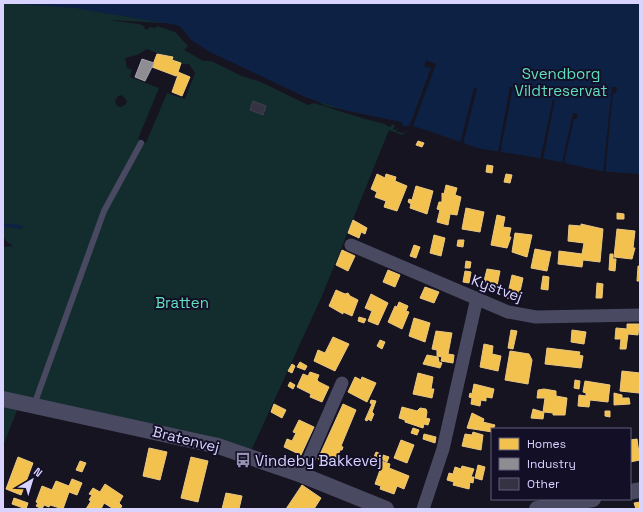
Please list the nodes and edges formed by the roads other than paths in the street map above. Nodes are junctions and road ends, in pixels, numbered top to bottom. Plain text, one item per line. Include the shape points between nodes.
1 (141, 143) dead end
2 (351, 245) dead end
3 (476, 298) junction
4 (640, 315) edge
5 (342, 383) dead end
6 (3, 399) edge
7 (34, 405) junction
8 (302, 475) junction
9 (590, 500) edge
10 (575, 506) edge
11 (386, 509) edge
12 (423, 509) edge
13 (538, 509) edge

1 - 7 lane via 104,211
2 - 3 street, Kystvej
3 - 4 street, Kystvej via 508,312 536,317
3 - 12 street via 443,450
5 - 8 street
6 - 7 street, Bratenvej
7 - 8 street, Bratenvej via 197,440
8 - 11 street, Bratenvej
9 - 10 street
10 - 13 street

